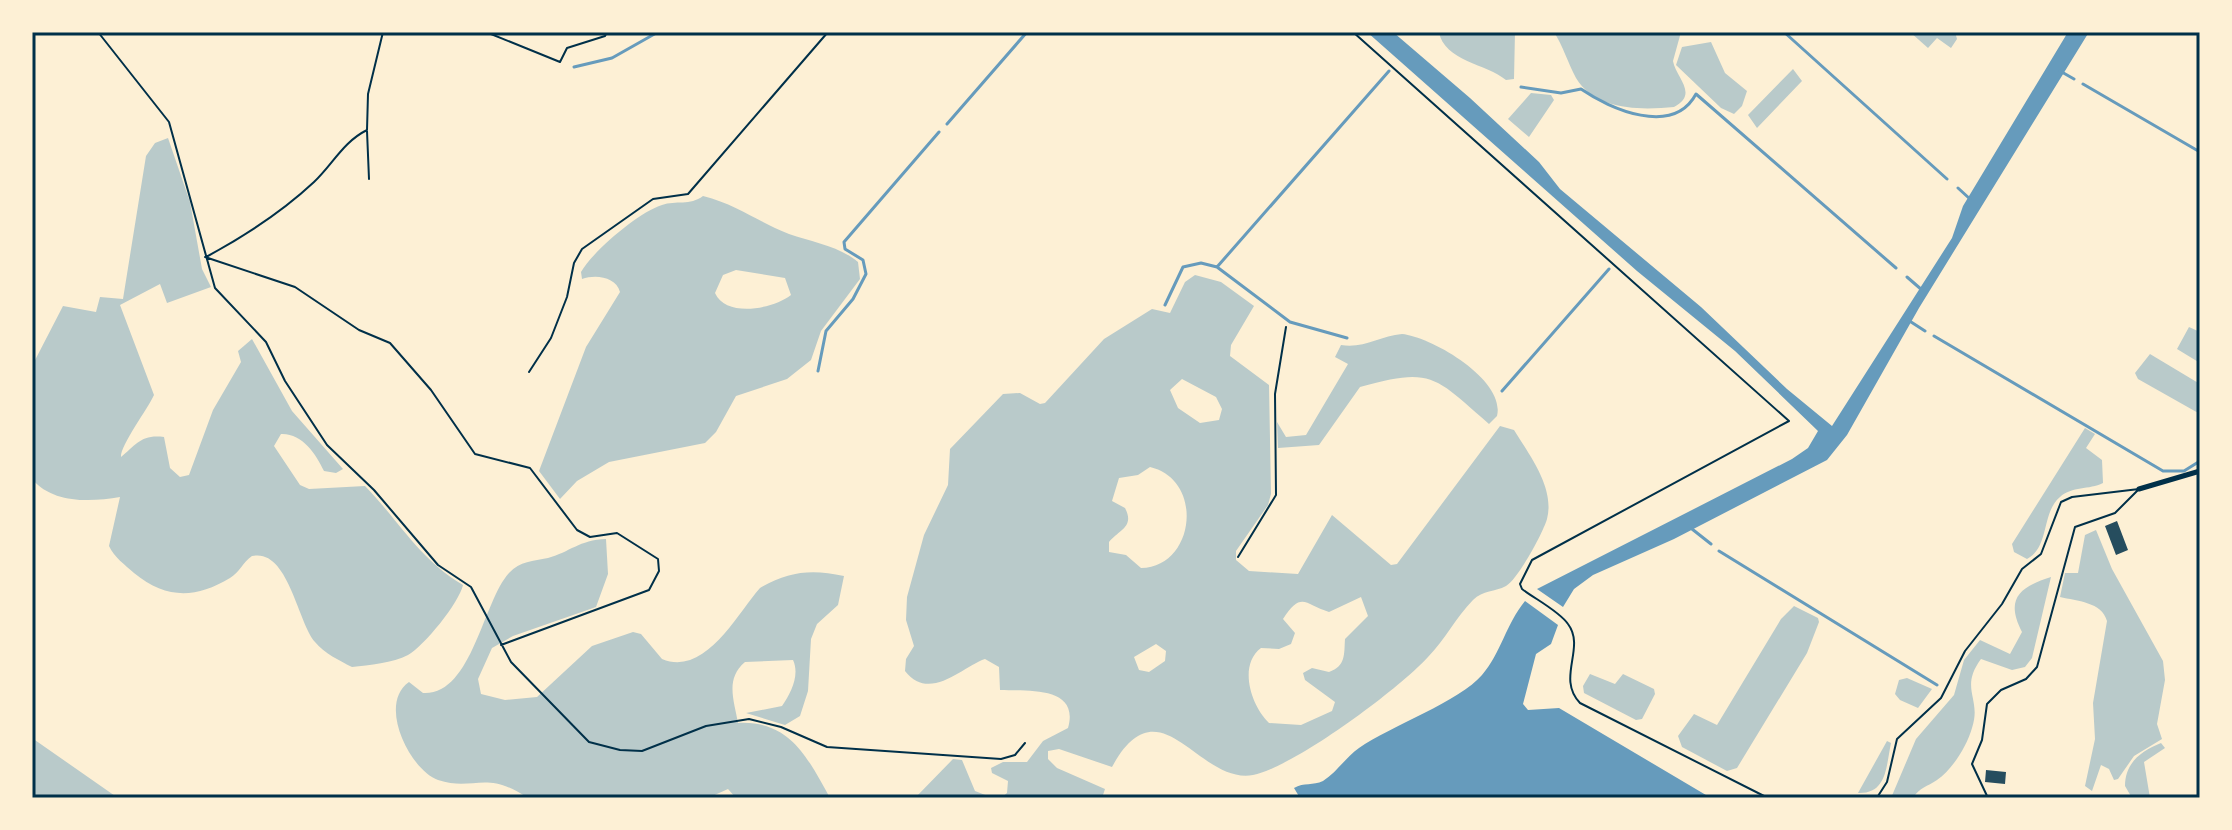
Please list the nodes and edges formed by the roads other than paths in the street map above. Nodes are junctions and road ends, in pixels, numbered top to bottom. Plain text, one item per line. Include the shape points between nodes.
1 (98, 32) edge
2 (383, 32) edge
3 (486, 32) edge
4 (607, 32) edge
5 (828, 32) edge
6 (1353, 32) edge
7 (367, 130) junction
8 (369, 179) dead end
9 (205, 257) junction
10 (1286, 327) dead end
11 (529, 372) dead end
12 (2200, 471) edge
13 (2139, 489) junction
14 (1238, 557) dead end
15 (500, 645) junction
16 (1025, 743) dead end
17 (1768, 798) edge
18 (1871, 798) edge
19 (1988, 798) edge

1 - 9 lane via 169,122
2 - 7 lane via 368,94
3 - 4 lane via 560,62 567,48
5 - 11 lane via 688,194 653,199 582,249 551,338
6 - 17 lane via 1789,421 1532,560 1520,584 1567,621 1573,633 1569,680 1580,703
7 - 8 lane
7 - 9 lane via 353,137 313,183
9 - 15 lane via 215,288 266,342 323,439 438,565 471,587
9 - 15 lane via 295,287 359,330 390,343 475,454 530,468 577,530 590,537 617,533 658,559 659,571 649,590
10 - 14 lane via 1275,394 1276,495
12 - 13 street
13 - 18 lane via 2061,502 2041,554 2018,574 1960,658 1941,698 1901,732 1887,782
13 - 19 lane via 2115,513 2075,527 2037,667 1987,704 1972,764
15 - 16 lane via 571,727 589,742 620,750 642,751 739,719 781,727 827,747 1001,759 1015,755

